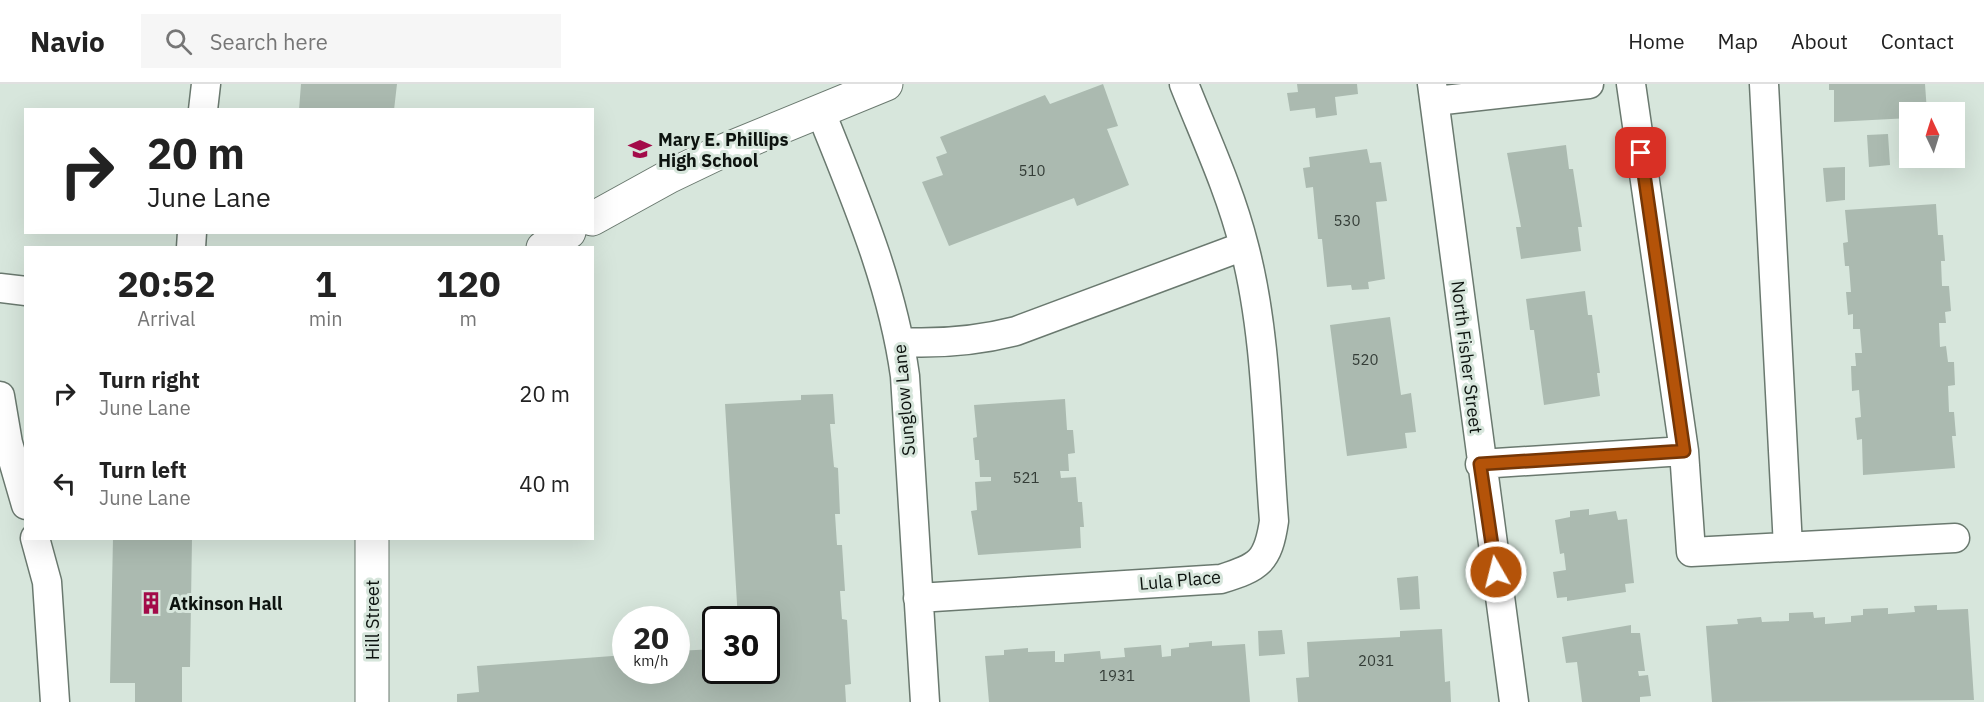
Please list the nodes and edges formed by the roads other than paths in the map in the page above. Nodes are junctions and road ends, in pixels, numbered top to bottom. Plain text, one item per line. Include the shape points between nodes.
1 (206, 84) edge
2 (886, 84) edge
3 (1184, 84) edge
4 (1589, 84) edge
5 (1631, 84) edge
6 (1764, 84) edge
7 (1434, 93) edge
8 (203, 108) edge
9 (820, 111) junction
10 (594, 218) edge
11 (566, 234) edge
12 (546, 246) edge
13 (1244, 246) junction
14 (0, 288) edge
15 (24, 291) edge
16 (900, 342) junction
17 (0, 396) edge
18 (1684, 451) junction
19 (1480, 464) junction
20 (24, 498) edge
21 (1955, 538) dead end
22 (36, 540) edge
23 (372, 540) edge
24 (1788, 547) junction
25 (918, 598) junction
26 (55, 702) edge
27 (372, 702) edge
28 (925, 702) edge
29 (1514, 702) edge

1 - 8 street
2 - 9 street
3 - 13 street, Lula Place
4 - 7 street
5 - 18 street
6 - 24 street
7 - 19 street, North Fisher Street
9 - 10 street via 670,176
9 - 16 street, Sunglow Lane via 868,230 888,289
11 - 12 street
13 - 16 street via 1016,331 982,340
13 - 25 street, Lula Place via 1259,338 1274,521 1270,548 1261,563 1221,579
14 - 15 street
16 - 25 street, Sunglow Lane
17 - 20 street
18 - 19 street
18 - 24 street via 1691,552
19 - 29 street, North Fisher Street
21 - 24 street
22 - 26 street via 47,582
23 - 27 street, Hill Street
25 - 28 street, Sunglow Lane

